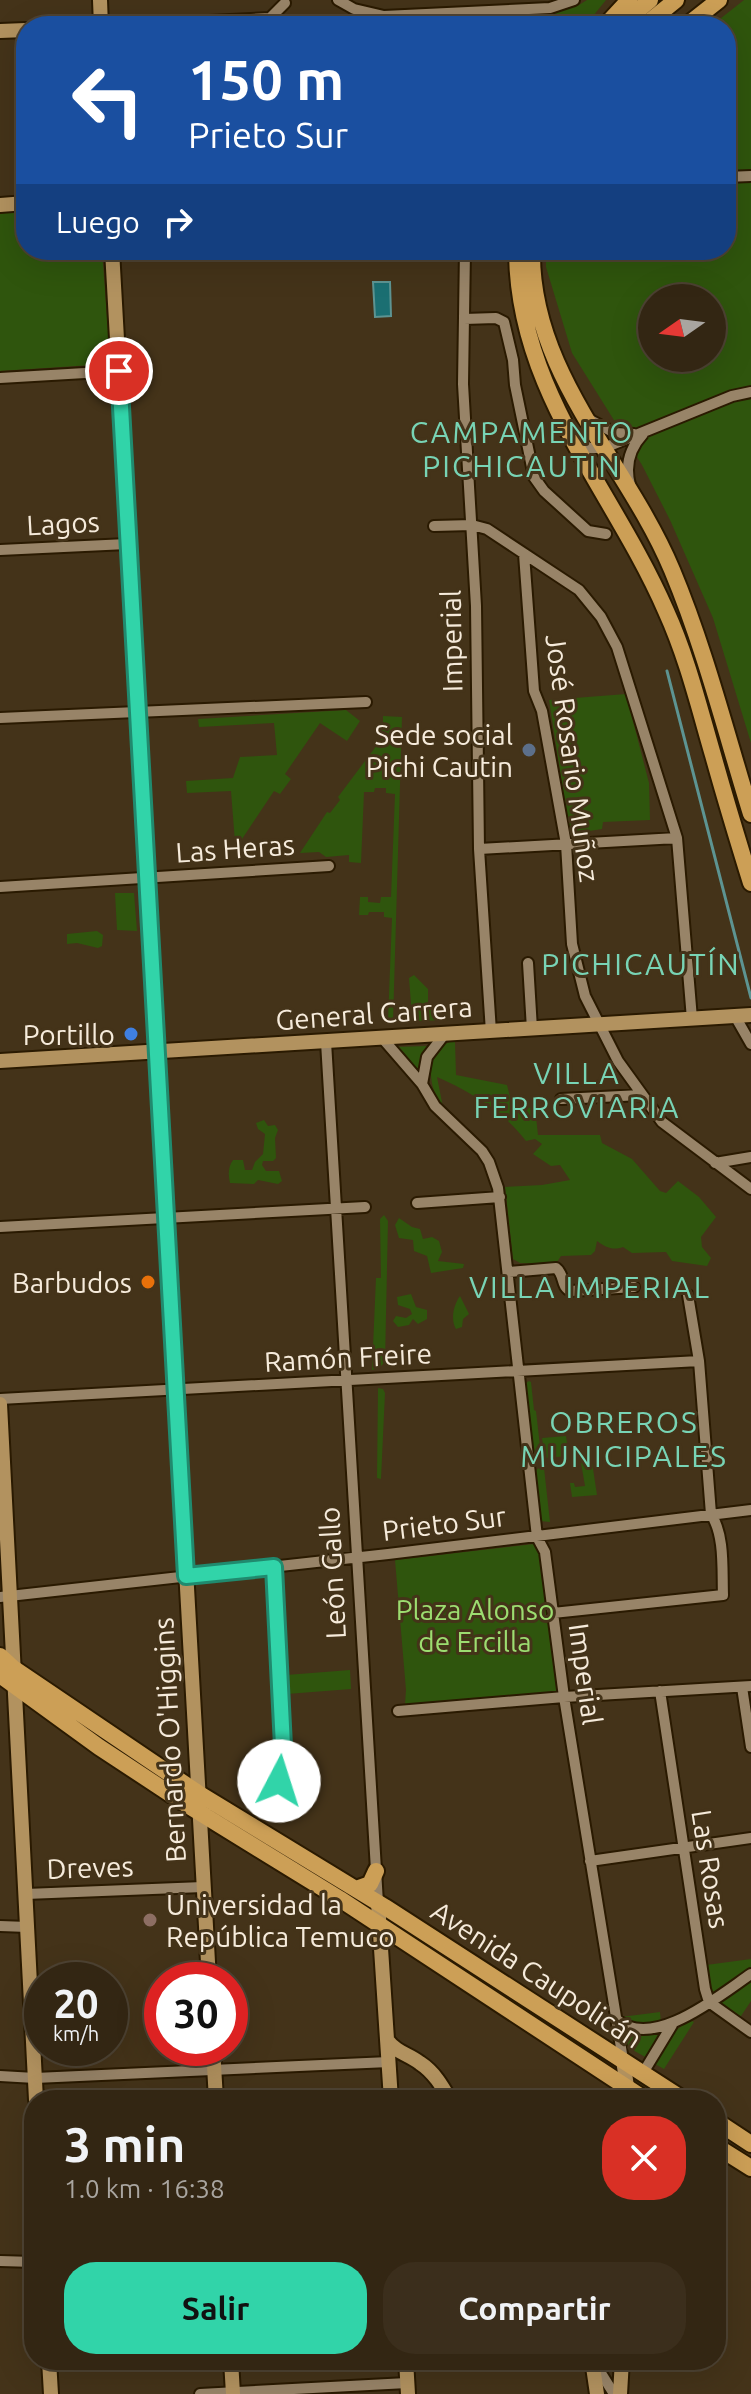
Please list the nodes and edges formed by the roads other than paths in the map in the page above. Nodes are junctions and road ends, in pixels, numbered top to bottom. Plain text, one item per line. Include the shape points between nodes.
1 (338, 0) edge
2 (574, 0) edge
3 (629, 0) edge
4 (650, 0) edge
5 (676, 0) edge
6 (719, 0) edge
7 (285, 3) dead end
8 (275, 16) edge
9 (614, 16) edge
10 (631, 16) edge
11 (656, 16) edge
12 (699, 16) edge
13 (113, 260) edge
14 (465, 260) edge
15 (518, 260) edge
16 (533, 260) edge
17 (464, 319) junction
18 (119, 371) junction
19 (0, 378) edge
20 (751, 392) edge
21 (584, 416) junction
22 (644, 432) junction
23 (571, 435) junction
24 (604, 448) junction
25 (633, 491) junction
26 (472, 525) junction
27 (434, 526) dead end
28 (606, 534) dead end
29 (127, 544) junction
30 (0, 550) edge
31 (524, 554) junction
32 (366, 702) dead end
33 (136, 711) junction
34 (0, 718) edge
35 (751, 814) edge
36 (677, 838) junction
37 (566, 844) junction
38 (479, 849) junction
39 (329, 866) dead end
40 (148, 879) junction
41 (751, 883) edge
42 (0, 887) edge
43 (528, 963) dead end
44 (751, 1015) edge
45 (735, 1016) junction
46 (692, 1019) junction
47 (600, 1025) junction
48 (532, 1029) junction
49 (491, 1032) junction
50 (444, 1035) junction
51 (383, 1039) junction
52 (326, 1042) junction
53 (751, 1044) edge
54 (158, 1052) junction
55 (0, 1061) edge
56 (422, 1084) junction
57 (641, 1095) junction
58 (561, 1099) dead end
59 (751, 1157) edge
60 (715, 1163) junction
61 (751, 1189) edge
62 (500, 1197) junction
63 (417, 1203) dead end
64 (365, 1207) dead end
65 (335, 1209) junction
66 (166, 1219) junction
67 (0, 1227) edge
68 (509, 1272) junction
69 (634, 1287) dead end
70 (688, 1295) dead end
71 (699, 1361) junction
72 (519, 1372) junction
73 (347, 1381) junction
74 (176, 1390) junction
75 (0, 1401) edge
76 (751, 1510) edge
77 (711, 1514) junction
78 (537, 1537) junction
79 (358, 1558) junction
80 (274, 1567) junction
81 (186, 1576) junction
82 (5, 1596) edge
83 (553, 1613) junction
84 (0, 1656) edge
85 (6, 1672) edge
86 (747, 1686) edge
87 (14, 1688) junction
88 (660, 1691) junction
89 (564, 1697) junction
90 (398, 1711) dead end
91 (751, 1747) edge
92 (279, 1781) dead end
93 (198, 1793) junction
94 (200, 1813) junction
95 (751, 1838) edge
96 (683, 1848) junction
97 (590, 1861) junction
98 (376, 1871) junction
99 (203, 1887) junction
100 (356, 1889) junction
101 (26, 1894) junction
102 (378, 1903) junction
103 (0, 1926) edge
104 (380, 1926) junction
105 (28, 1927) junction
106 (208, 1962) edge
107 (751, 1974) edge
108 (709, 2002) junction
109 (616, 2019) junction
110 (672, 2025) junction
111 (751, 2032) edge
112 (387, 2039) junction
113 (623, 2060) junction
114 (389, 2062) junction
115 (214, 2066) edge
116 (214, 2070) junction
117 (643, 2073) junction
118 (0, 2076) edge
119 (35, 2078) junction
120 (36, 2090) edge
121 (215, 2090) edge
122 (390, 2090) edge
123 (444, 2090) edge
124 (622, 2090) edge
125 (627, 2090) edge
126 (669, 2090) edge
127 (726, 2128) edge
128 (751, 2144) edge
129 (726, 2152) edge
130 (751, 2168) edge
131 (0, 2261) edge
132 (24, 2262) edge
133 (50, 2370) edge
134 (232, 2370) edge
135 (593, 2370) edge
136 (599, 2370) edge
137 (621, 2370) edge
138 (623, 2370) edge
139 (407, 2388) edge
140 (233, 2393) edge
141 (51, 2394) edge
142 (200, 2394) edge
143 (597, 2394) edge
144 (617, 2394) edge
145 (628, 2394) edge

1 - 2 street via 384,16 550,8
3 - 9 main road
4 - 10 main road
5 - 11 main road
6 - 12 main road
7 - 8 street
13 - 18 main road, Bernardo O'Higgins
14 - 17 street, Imperial
15 - 23 main road via 529,339 546,388
16 - 21 main road via 543,330
17 - 26 street, Imperial
17 - 28 street via 504,322 534,477 588,531
18 - 19 street
18 - 29 main road, Bernardo O'Higgins
20 - 22 street
21 - 22 street via 615,433
21 - 24 main road
22 - 24 street
22 - 25 street via 628,462
23 - 24 street via 584,446
23 - 41 main road via 675,630
24 - 25 main road
25 - 35 main road via 684,600
26 - 27 street
26 - 31 street
26 - 38 street, Imperial
29 - 30 street, Lagos
29 - 33 main road, Bernardo O'Higgins
31 - 36 street via 579,590 610,632
31 - 37 street, José Rosario Muñoz via 534,691
32 - 33 street
33 - 34 street
33 - 40 main road, Bernardo O'Higgins
36 - 37 street
36 - 46 street
37 - 38 street
37 - 47 street, José Rosario Muñoz via 574,956
38 - 49 street, Imperial
39 - 40 street, Las Heras
40 - 42 street, Las Heras
40 - 54 main road, Bernardo O'Higgins
43 - 48 street
44 - 45 main road, General Carrera
45 - 46 main road, General Carrera
45 - 53 street
46 - 47 main road, General Carrera
47 - 48 main road, General Carrera
47 - 57 street, José Rosario Muñoz
48 - 49 main road, General Carrera
49 - 50 main road, General Carrera
50 - 51 main road, General Carrera
50 - 56 street via 427,1057
51 - 52 main road, General Carrera
51 - 56 street, Imperial
52 - 54 main road, General Carrera
52 - 65 street, León Gallo
54 - 55 main road, General Carrera
54 - 66 main road, Bernardo O'Higgins
56 - 62 street, Imperial via 435,1106 482,1151
57 - 58 street
57 - 60 street, José Rosario Muñoz via 662,1122
59 - 60 street
60 - 61 street, José Rosario Muñoz
62 - 63 street
62 - 68 street, Imperial
64 - 65 street
65 - 66 street
65 - 73 street, León Gallo
66 - 67 street
66 - 74 main road, Bernardo O'Higgins
68 - 69 street via 556,1268 571,1291
68 - 72 street, Imperial
70 - 71 street
71 - 72 street, Ramón Freire
71 - 77 street
72 - 73 street, Ramón Freire
72 - 78 street, Imperial
73 - 74 street, Ramón Freire
73 - 79 street, León Gallo
74 - 75 street, Ramón Freire
74 - 81 main road, Bernardo O'Higgins
75 - 82 main road
76 - 77 street, Prieto Sur
77 - 78 street, Prieto Sur
77 - 83 street via 720,1537 723,1595
78 - 79 street, Prieto Sur
78 - 83 street, Imperial via 545,1552
79 - 80 street, Prieto Sur
79 - 98 street, León Gallo
80 - 81 street, Prieto Sur
80 - 92 street via 284,1766
81 - 82 street, Prieto Sur
81 - 93 main road, Bernardo O'Higgins
82 - 85 main road
83 - 89 street, Imperial
84 - 85 main road, Avenida Caupolicán
85 - 87 main road, Avenida Caupolicán
85 - 93 main road, Avenida Caupolicán
86 - 88 street
86 - 91 street
87 - 94 main road, Avenida Caupolicán
87 - 101 main road
88 - 89 street
88 - 96 street, Las Rosas
89 - 90 street
89 - 97 street, Imperial
93 - 94 main road, Bernardo O'Higgins
93 - 100 main road, Avenida Caupolicán
94 - 99 main road, Bernardo O'Higgins
94 - 104 main road, Avenida Caupolicán
95 - 96 street
96 - 97 street
96 - 108 street, Las Rosas
97 - 109 street, Imperial
98 - 100 main road via 370,1884
98 - 102 street, León Gallo
99 - 101 street, Dreves
99 - 106 main road, Bernardo O'Higgins
100 - 102 main road, Avenida Caupolicán
101 - 105 main road
102 - 104 main road, León Gallo
102 - 113 main road, Avenida Caupolicán
103 - 105 street
104 - 112 main road, León Gallo
104 - 124 main road, Avenida Caupolicán
105 - 119 main road
107 - 108 street
108 - 110 street
108 - 111 street
109 - 110 street via 631,2029
109 - 113 street, Imperial
110 - 117 street
112 - 114 main road, León Gallo
112 - 123 main road via 396,2051 433,2073
113 - 117 main road, Avenida Caupolicán
113 - 125 main road
114 - 116 street
114 - 122 main road, León Gallo
115 - 116 main road
116 - 119 street
116 - 121 main road
117 - 126 main road, Avenida Caupolicán
118 - 119 street
119 - 120 main road
127 - 128 main road
129 - 130 main road
131 - 132 street
133 - 141 main road
134 - 140 main road
135 - 143 main road
136 - 144 street
137 - 144 main road
138 - 145 street
139 - 140 street
140 - 142 street

